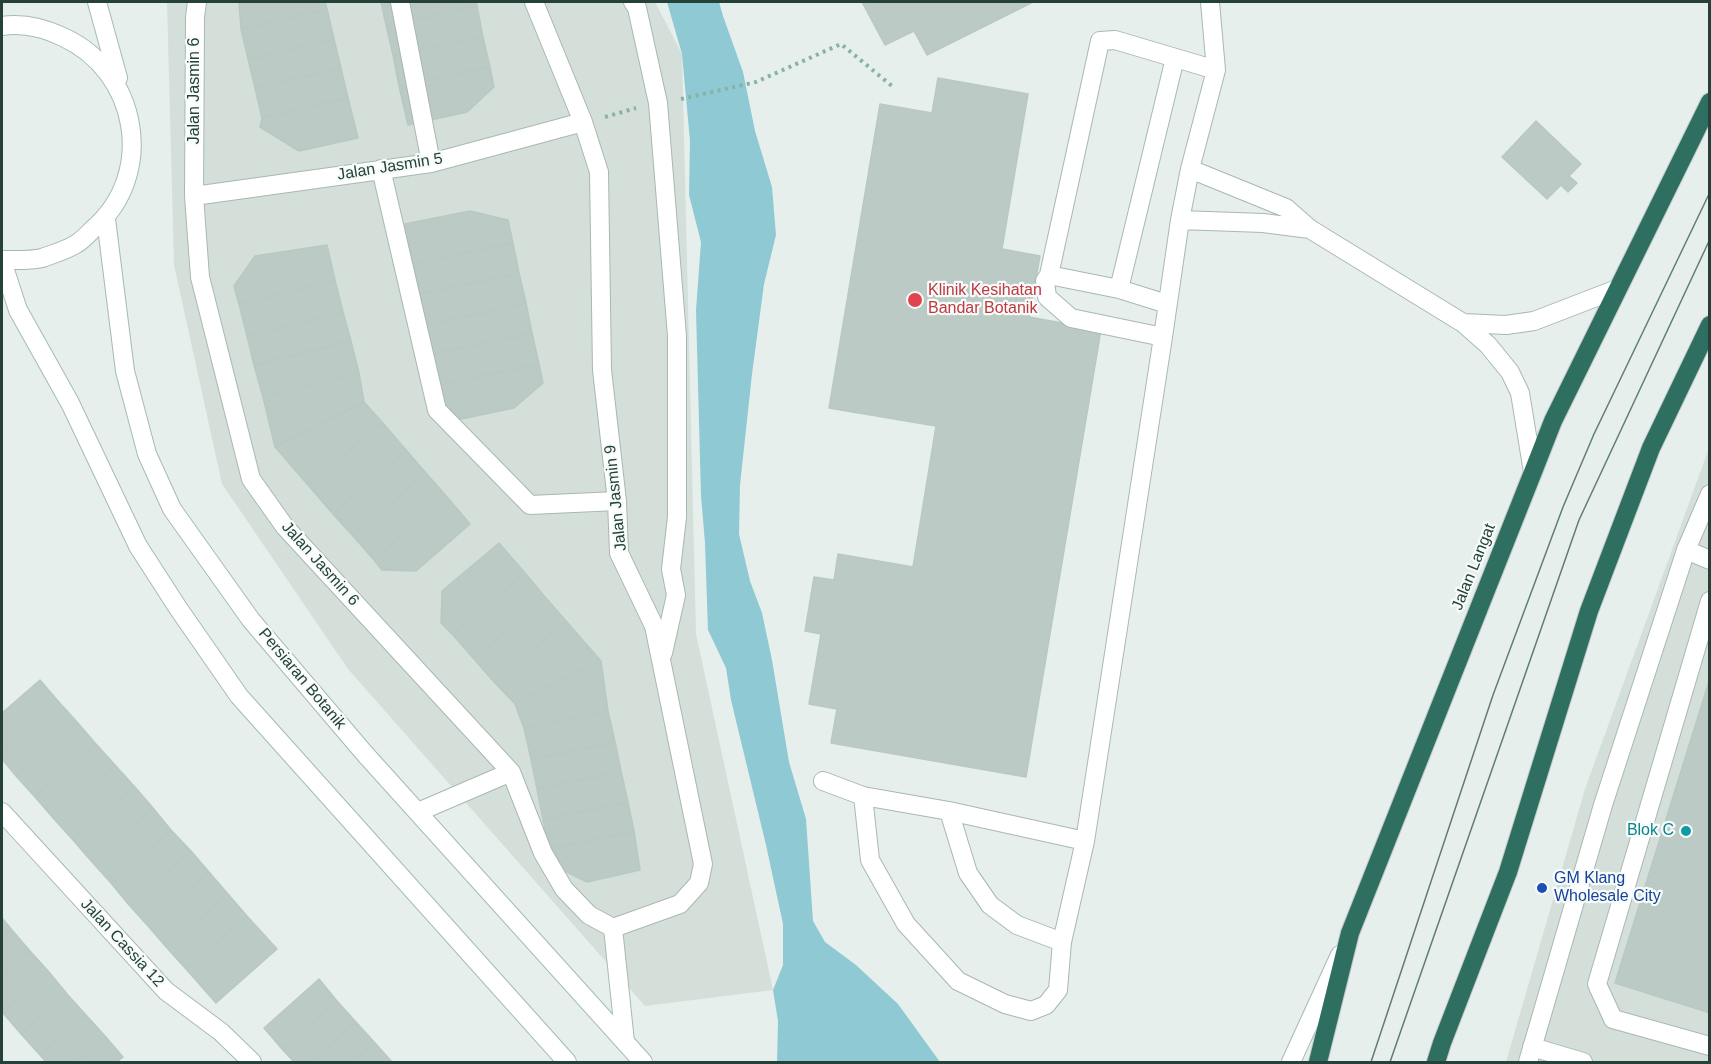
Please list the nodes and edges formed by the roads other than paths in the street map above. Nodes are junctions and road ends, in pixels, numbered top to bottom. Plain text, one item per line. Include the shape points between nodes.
1 (97, 2) edge
2 (197, 2) edge
3 (400, 2) edge
4 (534, 2) edge
5 (633, 2) edge
6 (1210, 2) edge
7 (2, 26) edge
8 (1175, 58) junction
9 (1216, 70) junction
10 (122, 94) junction
11 (1710, 102) edge
12 (583, 122) junction
13 (431, 163) junction
14 (1190, 169) junction
15 (381, 170) junction
16 (194, 196) junction
17 (106, 219) junction
18 (1180, 220) junction
19 (1310, 229) junction
20 (2, 261) edge
21 (1049, 275) junction
22 (1119, 289) junction
23 (1617, 289) junction
24 (1167, 304) junction
25 (1463, 323) junction
26 (1710, 325) edge
27 (1163, 337) junction
28 (1533, 472) junction
29 (1710, 494) edge
30 (617, 501) junction
31 (1686, 550) junction
32 (1710, 560) edge
33 (1710, 601) edge
34 (661, 660) junction
35 (511, 772) junction
36 (823, 781) dead end
37 (863, 796) junction
38 (949, 811) junction
39 (2, 812) edge
40 (418, 812) junction
41 (1085, 841) junction
42 (613, 928) junction
43 (1350, 933) junction
44 (1062, 942) junction
45 (625, 1042) junction
46 (1710, 1046) edge
47 (1530, 1057) edge
48 (252, 1062) edge
49 (567, 1062) edge
50 (643, 1062) edge
51 (1291, 1062) edge
52 (1318, 1062) edge
53 (1436, 1062) edge
54 (1583, 1062) edge

1 - 10 main road
2 - 16 main road, Jalan Jasmin 6
3 - 13 main road
4 - 12 main road, Jalan Jasmin 9
5 - 34 main road via 664,102 677,336 677,517 671,569 676,595
6 - 9 main road
7 - 10 main road via 15,24 48,30 79,44 104,66
8 - 9 main road
8 - 21 main road via 1115,40 1100,41
8 - 22 main road
9 - 14 main road
10 - 17 main road via 131,126 132,159 123,191
11 - 23 highway, Jalan Langat
12 - 13 main road, Jalan Jasmin 5
12 - 30 main road, Jalan Jasmin 9 via 599,172 602,370
13 - 15 main road, Jalan Jasmin 5
14 - 18 main road
14 - 19 main road via 1286,208
15 - 16 main road, Jalan Jasmin 5
15 - 30 main road via 437,410 530,505
16 - 35 main road, Jalan Jasmin 6 via 200,277 251,479 285,527
17 - 20 main road via 76,244 40,258
17 - 40 main road, Persiaran Botanik via 125,371 147,454 172,509 252,620
18 - 19 main road
18 - 24 main road
19 - 25 main road
20 - 49 main road via 18,310 70,404 138,546 240,696
21 - 22 main road
21 - 27 main road via 1045,281 1047,297 1071,318
22 - 24 main road
23 - 25 main road via 1534,321 1506,325
23 - 28 highway, Jalan Langat
24 - 27 main road
25 - 28 main road via 1510,372 1520,393
26 - 53 highway via 1651,448 1589,611 1508,872
27 - 41 main road
28 - 43 highway, Jalan Langat
29 - 31 main road
30 - 34 main road, Jalan Jasmin 9 via 619,553 654,626
31 - 32 main road
31 - 47 main road via 1603,805
33 - 46 main road via 1597,984 1613,1019
34 - 42 main road, Jalan Jasmin 9 via 703,864 699,883 680,904
35 - 40 main road
35 - 42 main road, Jalan Jasmin 6 via 543,853 564,890 589,915
36 - 37 main road
37 - 38 main road
37 - 44 main road via 870,860 906,924 958,981 1005,1004 1031,1011 1046,1005 1058,990
38 - 41 main road
38 - 44 main road via 968,873 990,905 1017,924
39 - 48 main road, Jalan Cassia 12 via 166,991 221,1032
40 - 45 main road, Persiaran Botanik
41 - 44 main road
42 - 45 main road
43 - 51 main road
43 - 52 highway, Jalan Langat
45 - 50 main road, Persiaran Botanik
47 - 54 main road

